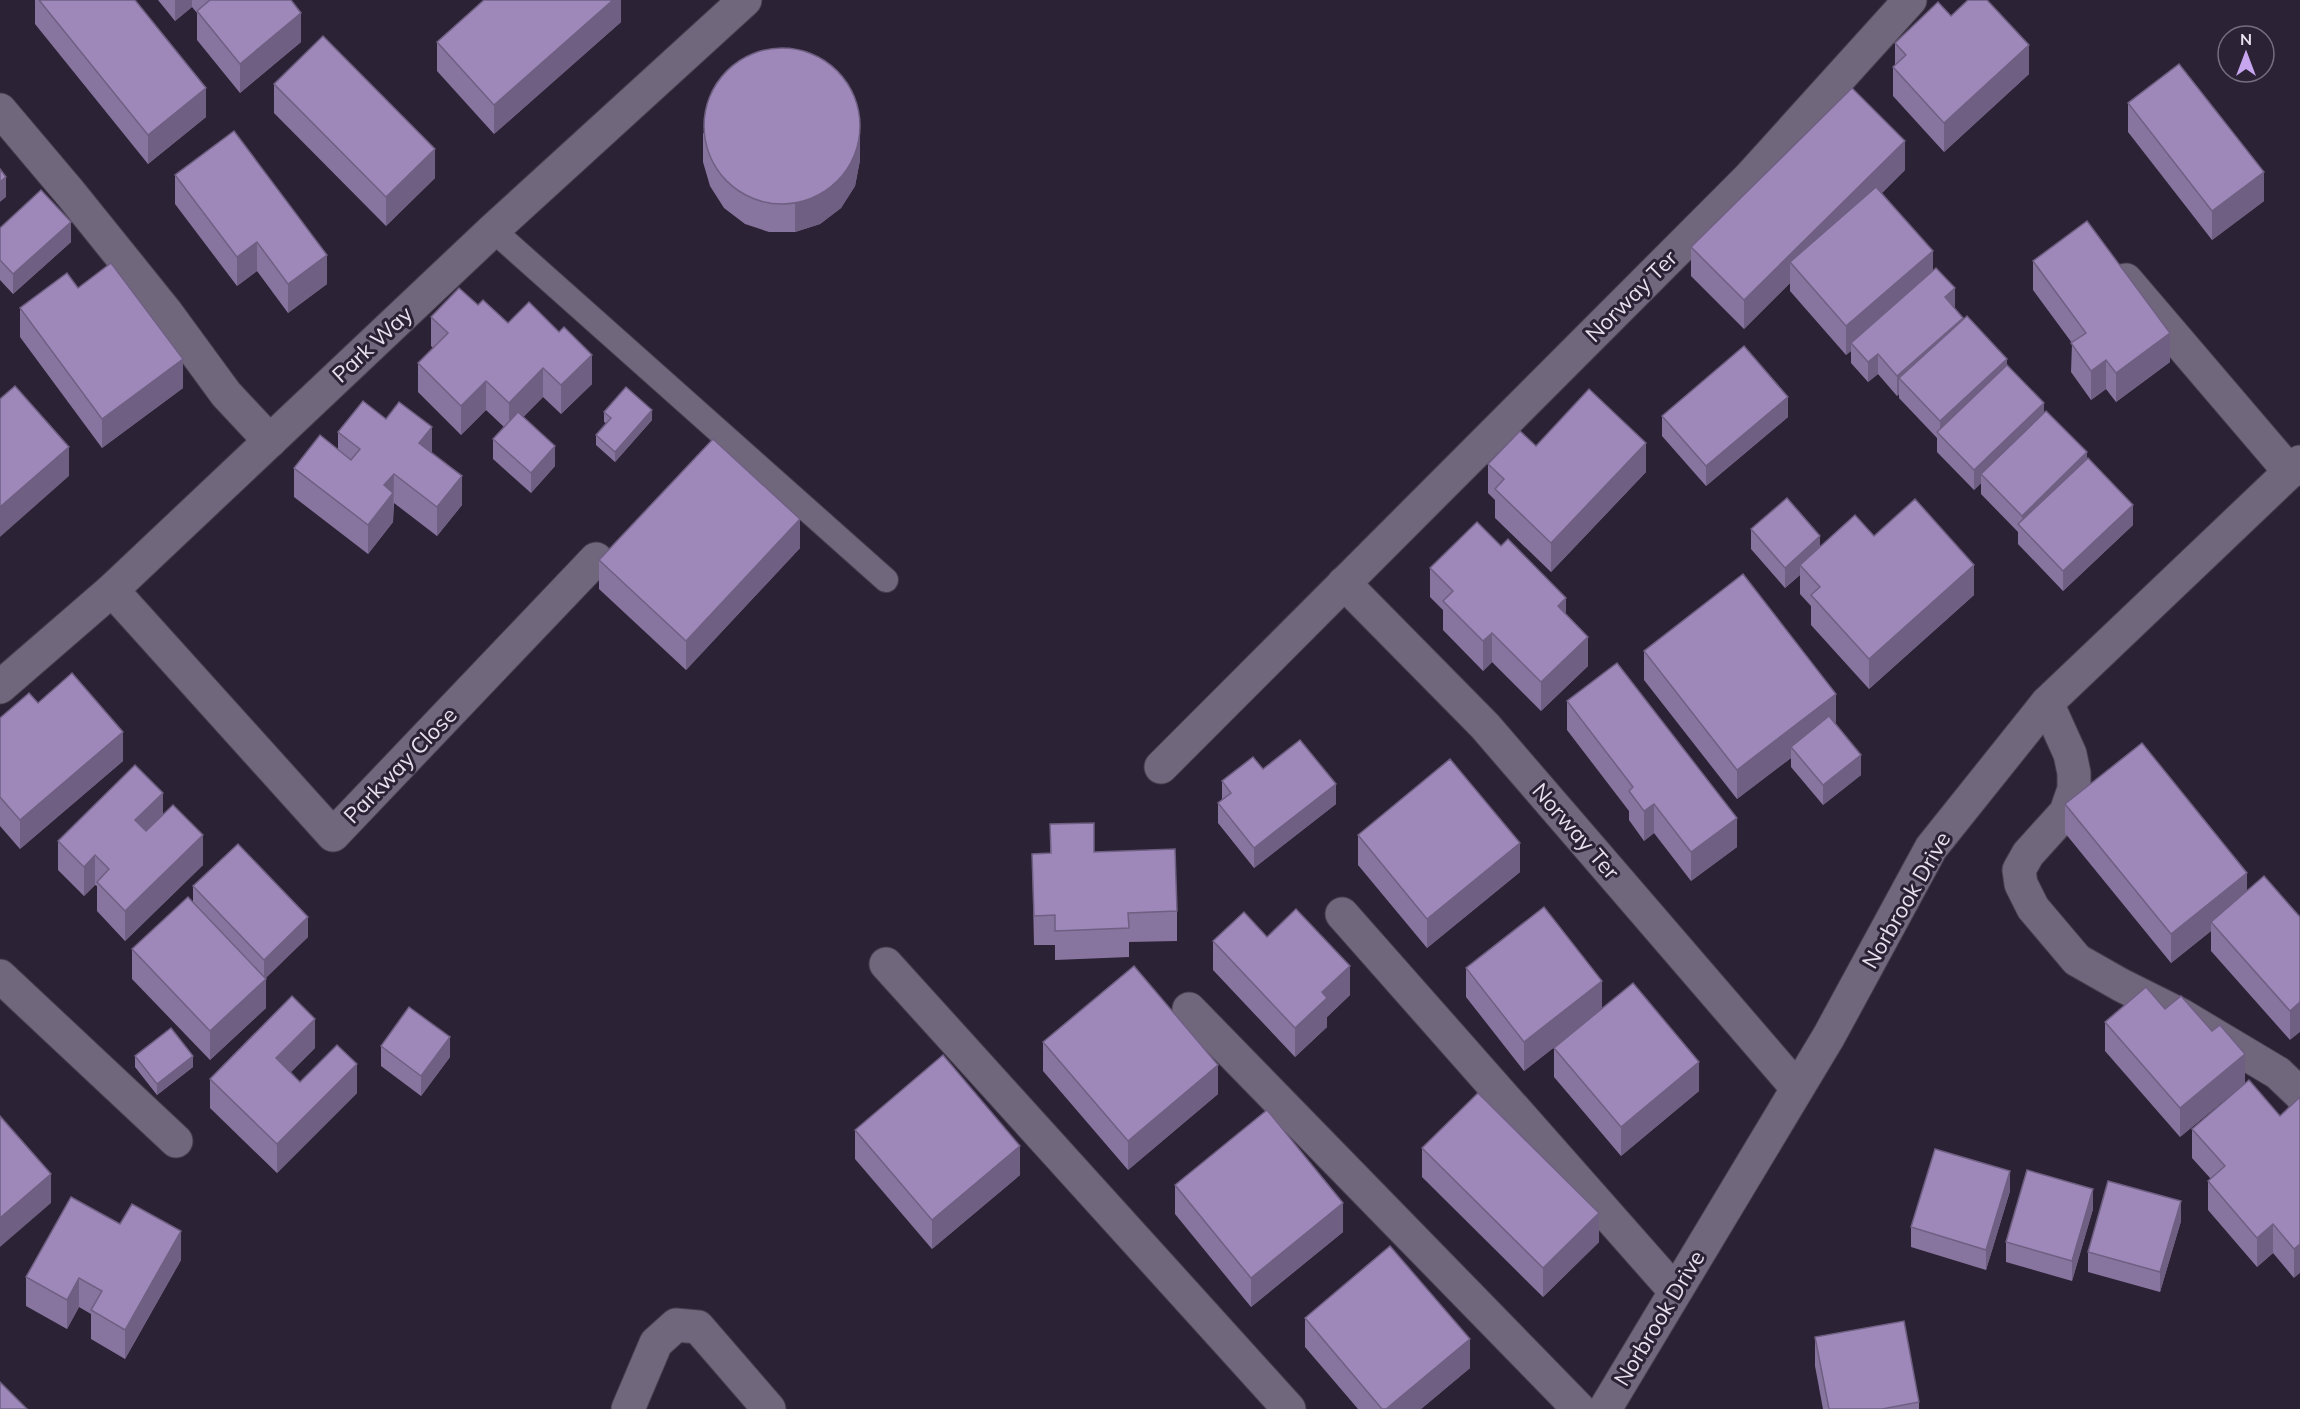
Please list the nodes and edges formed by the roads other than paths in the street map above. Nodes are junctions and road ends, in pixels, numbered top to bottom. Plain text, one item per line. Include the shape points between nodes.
1 (745, 0) edge
2 (1910, 0) edge
3 (0, 110) edge
4 (493, 230) junction
5 (2106, 255) edge
6 (270, 441) junction
7 (2295, 467) edge
8 (596, 559) dead end
9 (886, 580) dead end
10 (1344, 583) junction
11 (112, 590) junction
12 (0, 687) edge
13 (2047, 703) junction
14 (1161, 766) dead end
15 (1342, 914) dead end
16 (886, 964) dead end
17 (0, 976) edge
18 (1189, 1009) dead end
19 (1797, 1088) junction
20 (2300, 1094) edge
21 (176, 1141) dead end
22 (1675, 1291) junction
23 (627, 1409) edge
24 (769, 1409) edge
25 (1289, 1409) edge
26 (1579, 1409) edge
27 (1605, 1409) edge

1 - 4 street, Park Way
2 - 10 street, Norway Ter via 1749,178
3 - 6 street via 159,303 226,394
4 - 6 street, Park Way
4 - 9 lane
5 - 7 street
6 - 11 street, Park Way
7 - 13 street, Norbrook Drive
8 - 11 street, Parkway Close via 333,835
10 - 14 street, Norway Ter
10 - 19 street, Norway Ter via 1485,726
11 - 12 street, Park Way
13 - 19 street, Norbrook Drive via 1931,848
13 - 20 street via 2070,754 2074,789 2066,812 2028,854 2019,870 2033,908 2077,960 2181,1015 2278,1073
15 - 22 street
16 - 25 street
17 - 21 street
18 - 26 street
19 - 22 street, Norbrook Drive
22 - 27 street, Norbrook Drive
23 - 24 street via 656,1343 676,1325 698,1328

